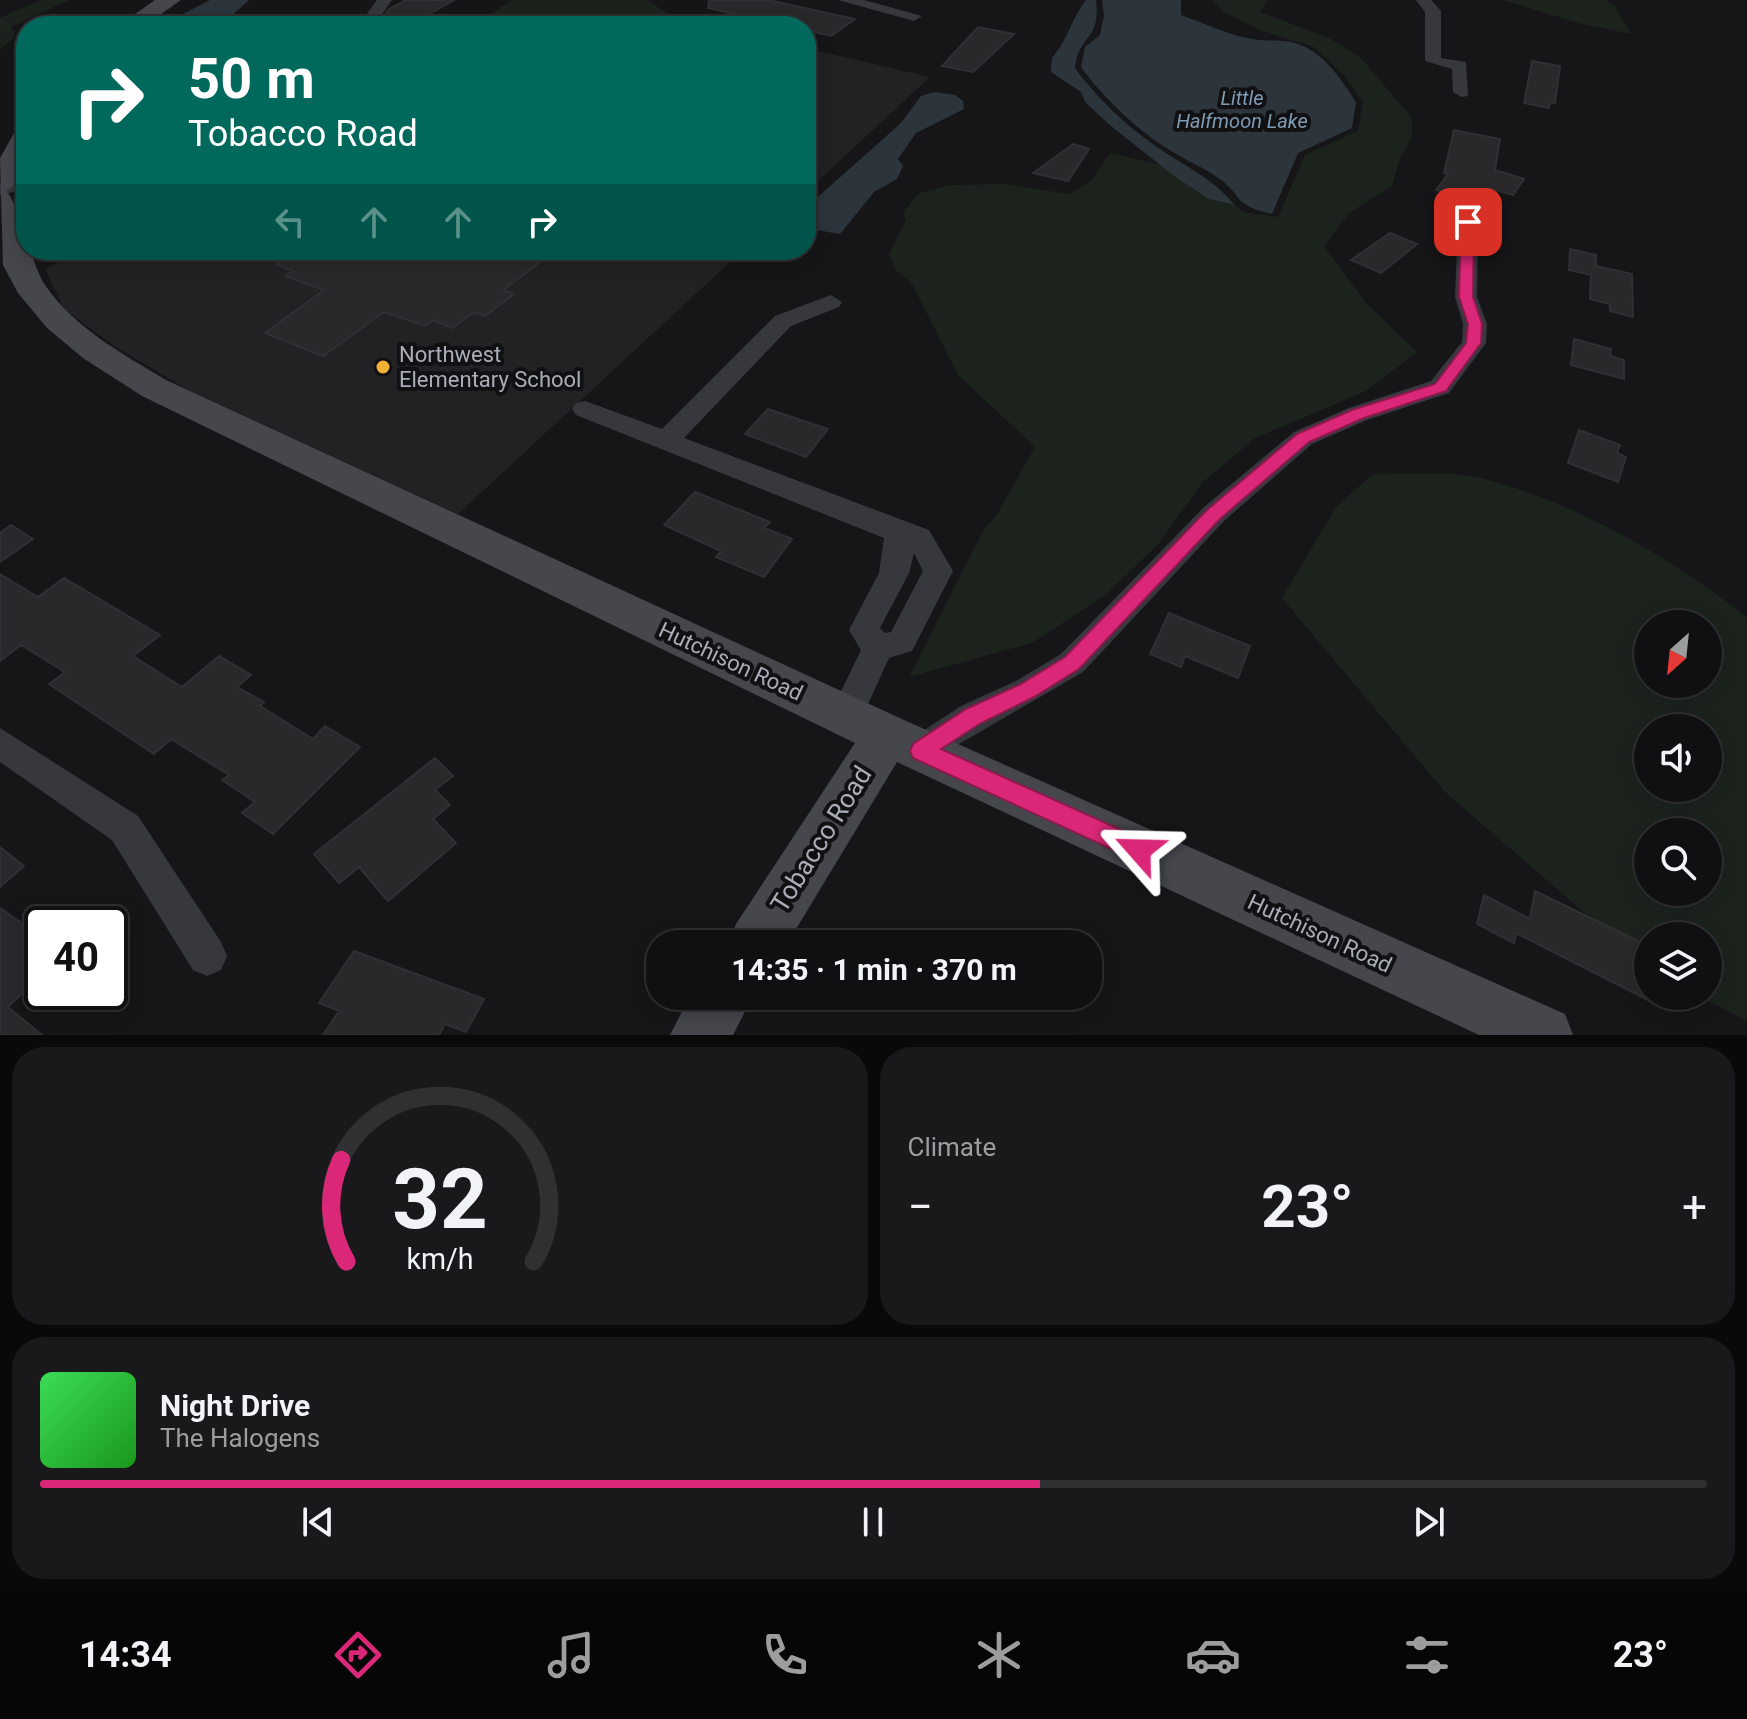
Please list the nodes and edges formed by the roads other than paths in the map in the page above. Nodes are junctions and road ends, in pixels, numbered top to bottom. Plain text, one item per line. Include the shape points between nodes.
1 (170, 0) edge
2 (845, 0) edge
3 (1423, 0) edge
4 (145, 16) edge
5 (914, 16) dead end
6 (1462, 92) dead end
7 (16, 154) edge
8 (0, 186) edge
9 (0, 198) edge
10 (1468, 222) dead end
11 (16, 258) edge
12 (17, 260) edge
13 (831, 302) dead end
14 (585, 409) dead end
15 (667, 440) junction
16 (904, 534) junction
17 (874, 605) junction
18 (913, 618) junction
19 (878, 648) junction
20 (885, 734) junction
21 (0, 743) edge
22 (765, 930) edge
23 (207, 956) dead end
24 (715, 1010) edge
25 (699, 1035) edge
26 (1544, 1035) edge

1 - 4 street
2 - 5 street
3 - 6 street via 1433,11 1433,61 1460,66
7 - 8 street
9 - 11 street, Hutchison Road
10 - 20 street, Tobacco Road via 1466,297 1475,324 1474,343 1440,387 1303,438 1214,514 1072,663 973,716
12 - 20 street, Hutchison Road via 45,307 84,345 154,388
13 - 15 street via 783,321
14 - 15 street
15 - 16 street
16 - 17 street via 898,539 898,566
16 - 18 street via 919,537 938,571
17 - 18 street
17 - 19 street via 864,630
18 - 19 street via 901,642
19 - 20 street
20 - 22 street, Tobacco Road
20 - 26 street, Hutchison Road
21 - 23 street via 125,828
24 - 25 street

